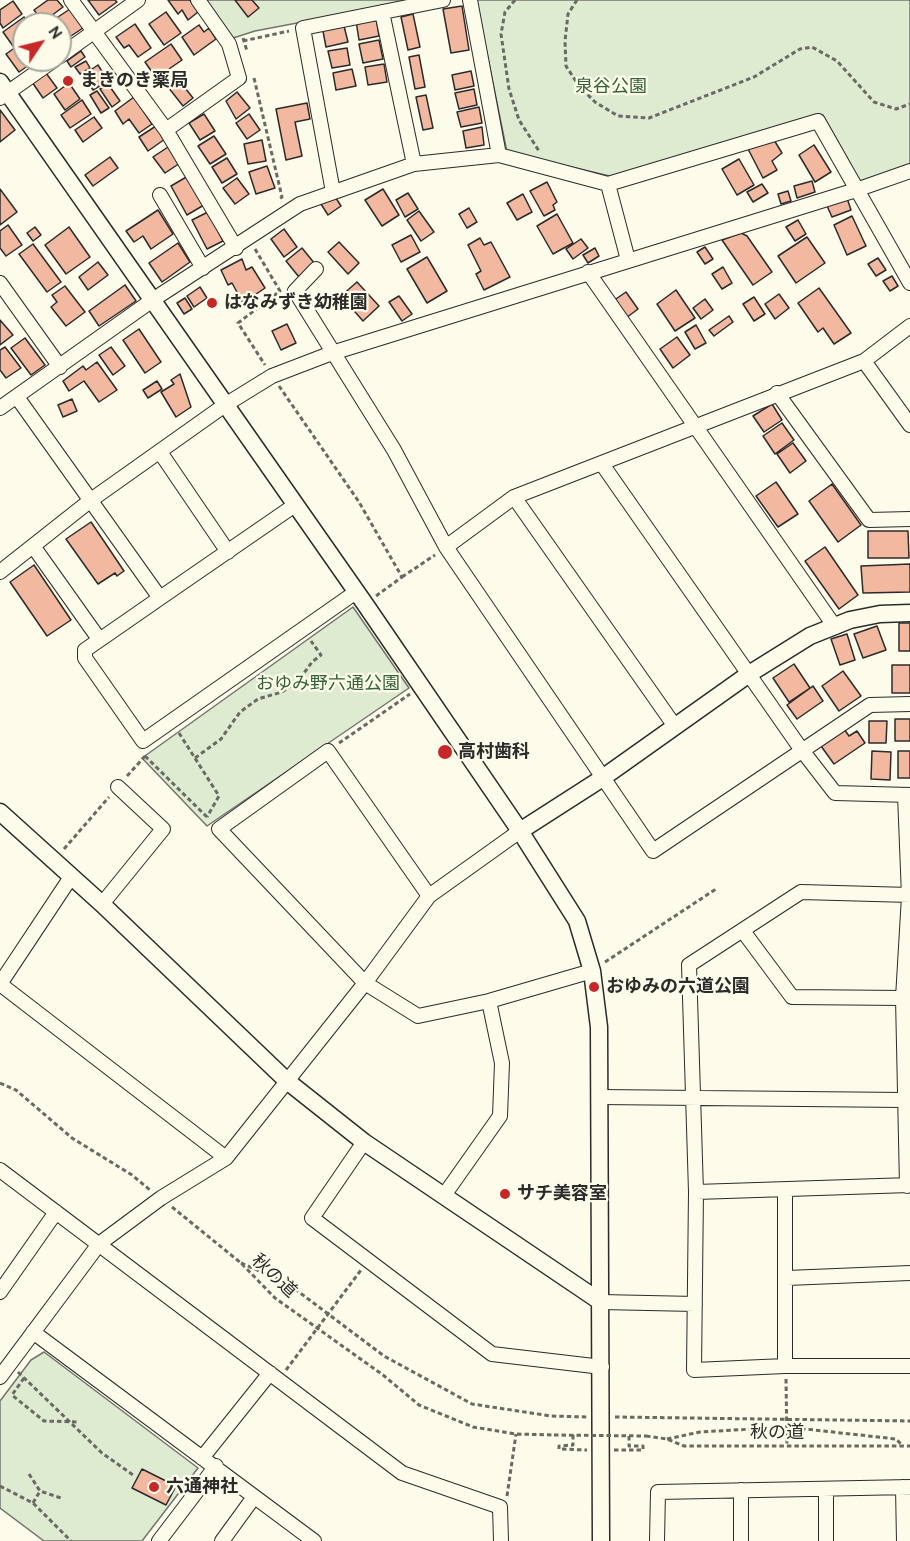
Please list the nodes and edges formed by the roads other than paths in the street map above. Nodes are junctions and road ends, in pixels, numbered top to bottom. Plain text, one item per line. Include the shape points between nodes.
1 (71, 0) edge
2 (138, 0) edge
3 (198, 0) edge
4 (443, 0) edge
5 (470, 0) edge
6 (382, 12) junction
7 (93, 32) junction
8 (72, 47) edge
9 (34, 72) edge
10 (3, 91) edge
11 (166, 130) junction
12 (499, 155) junction
13 (414, 164) junction
14 (910, 171) edge
15 (608, 184) junction
16 (856, 190) junction
17 (333, 192) junction
18 (160, 195) dead end
19 (236, 248) junction
20 (628, 260) junction
21 (203, 268) junction
22 (316, 268) dead end
23 (588, 272) junction
24 (0, 283) edge
25 (910, 283) edge
26 (154, 299) junction
27 (910, 326) edge
28 (332, 353) junction
29 (864, 361) junction
30 (60, 367) junction
31 (777, 393) junction
32 (17, 398) junction
33 (225, 405) junction
34 (0, 408) edge
35 (910, 425) edge
36 (693, 427) junction
37 (160, 452) junction
38 (602, 464) junction
39 (514, 497) junction
40 (91, 500) junction
41 (295, 505) junction
42 (910, 519) edge
43 (33, 546) junction
44 (446, 547) junction
45 (228, 552) junction
46 (0, 572) edge
47 (160, 598) junction
48 (360, 598) junction
49 (910, 613) edge
50 (835, 627) junction
51 (99, 639) junction
52 (749, 674) junction
53 (910, 704) edge
54 (674, 725) junction
55 (801, 749) junction
56 (601, 779) junction
57 (118, 787) road end
58 (908, 795) edge
59 (0, 812) edge
60 (520, 831) junction
61 (72, 876) junction
62 (909, 895) edge
63 (429, 896) junction
64 (102, 904) junction
65 (743, 931) junction
66 (592, 970) junction
67 (365, 983) junction
68 (0, 984) edge
69 (903, 998) junction
70 (489, 1001) junction
71 (287, 1081) junction
72 (599, 1097) junction
73 (692, 1097) junction
74 (904, 1100) junction
75 (364, 1142) junction
76 (226, 1158) junction
77 (0, 1170) edge
78 (909, 1186) edge
79 (785, 1190) junction
80 (696, 1192) junction
81 (445, 1194) junction
82 (56, 1212) junction
83 (99, 1244) junction
84 (910, 1273) edge
85 (787, 1278) junction
86 (2, 1285) edge
87 (601, 1302) junction
88 (695, 1304) junction
89 (33, 1332) junction
90 (785, 1366) junction
91 (910, 1366) edge
92 (602, 1367) junction
93 (274, 1376) junction
94 (0, 1377) edge
95 (202, 1458) junction
96 (216, 1466) junction
97 (907, 1487) edge
98 (826, 1488) junction
99 (741, 1490) junction
100 (254, 1497) junction
101 (159, 1541) edge
102 (222, 1541) edge
103 (314, 1541) edge
104 (501, 1541) edge
105 (601, 1541) edge
106 (657, 1541) edge
107 (741, 1541) edge
108 (826, 1541) edge
109 (904, 1541) edge

1 - 7 street
2 - 7 street
3 - 11 street via 229,44 238,78
4 - 6 street
5 - 12 street
6 - 13 street
6 - 17 street via 303,28
7 - 8 street
7 - 11 street
9 - 10 street
10 - 26 street
11 - 19 street
12 - 13 street
12 - 15 street
13 - 17 street
14 - 16 street
15 - 16 street via 818,121
15 - 20 street
16 - 20 street
16 - 25 street
17 - 19 street via 300,204
18 - 21 street
19 - 21 street
20 - 23 street
21 - 26 street
22 - 28 street via 295,291
23 - 28 street
23 - 36 street
24 - 30 street
26 - 30 street
26 - 33 street
27 - 29 street
28 - 33 street via 272,376
28 - 44 street via 394,450
29 - 31 street
29 - 35 street
30 - 32 street
31 - 36 street
31 - 42 street via 869,520
32 - 34 street
32 - 40 street
33 - 37 street
33 - 41 street
36 - 38 street
36 - 50 street
37 - 40 street
37 - 45 street
38 - 39 street
38 - 52 street
39 - 44 street
39 - 54 street
40 - 43 street
40 - 47 street
41 - 45 street
41 - 48 street
43 - 46 street
43 - 51 street
44 - 56 street
45 - 47 street
47 - 51 street
48 - 51 street via 303,629 143,741 84,658 85,650
48 - 60 street
49 - 50 street via 880,614
50 - 52 street via 810,636
52 - 54 street
52 - 55 street
53 - 55 street via 870,705
54 - 56 street
55 - 56 street via 652,851
55 - 58 street via 835,793
56 - 60 street
57 - 64 street via 163,829
58 - 62 street
59 - 61 street
60 - 63 street
60 - 66 street via 577,921
61 - 64 street
61 - 68 street
62 - 65 street via 801,892
62 - 69 street
63 - 67 street
63 - 67 street via 328,751 219,829
64 - 71 street
65 - 69 street via 792,997
65 - 73 street via 689,965
66 - 70 street
66 - 72 street via 599,1027
67 - 70 street via 418,1016
67 - 71 street
68 - 76 street
69 - 74 street
70 - 81 street via 502,1063 500,1116
71 - 75 street
71 - 76 street
72 - 73 street
72 - 87 street
73 - 74 street
73 - 80 street
74 - 78 street
75 - 81 street
75 - 92 street via 312,1218 492,1354
76 - 83 street via 161,1198
77 - 82 street
78 - 79 street
79 - 80 street
79 - 85 street
80 - 88 street
81 - 87 street
82 - 83 street
82 - 86 street
83 - 89 street
83 - 93 street
84 - 85 street
85 - 90 street
87 - 88 street
87 - 92 street
88 - 90 street via 694,1370
89 - 94 street
89 - 95 street
90 - 91 street
92 - 105 street
93 - 95 street
93 - 104 street via 402,1473 500,1507
95 - 96 street
96 - 100 street
96 - 101 street
97 - 98 street
97 - 109 street
98 - 99 street
98 - 108 street
99 - 106 street via 658,1492
99 - 107 street
100 - 102 street
100 - 103 street

